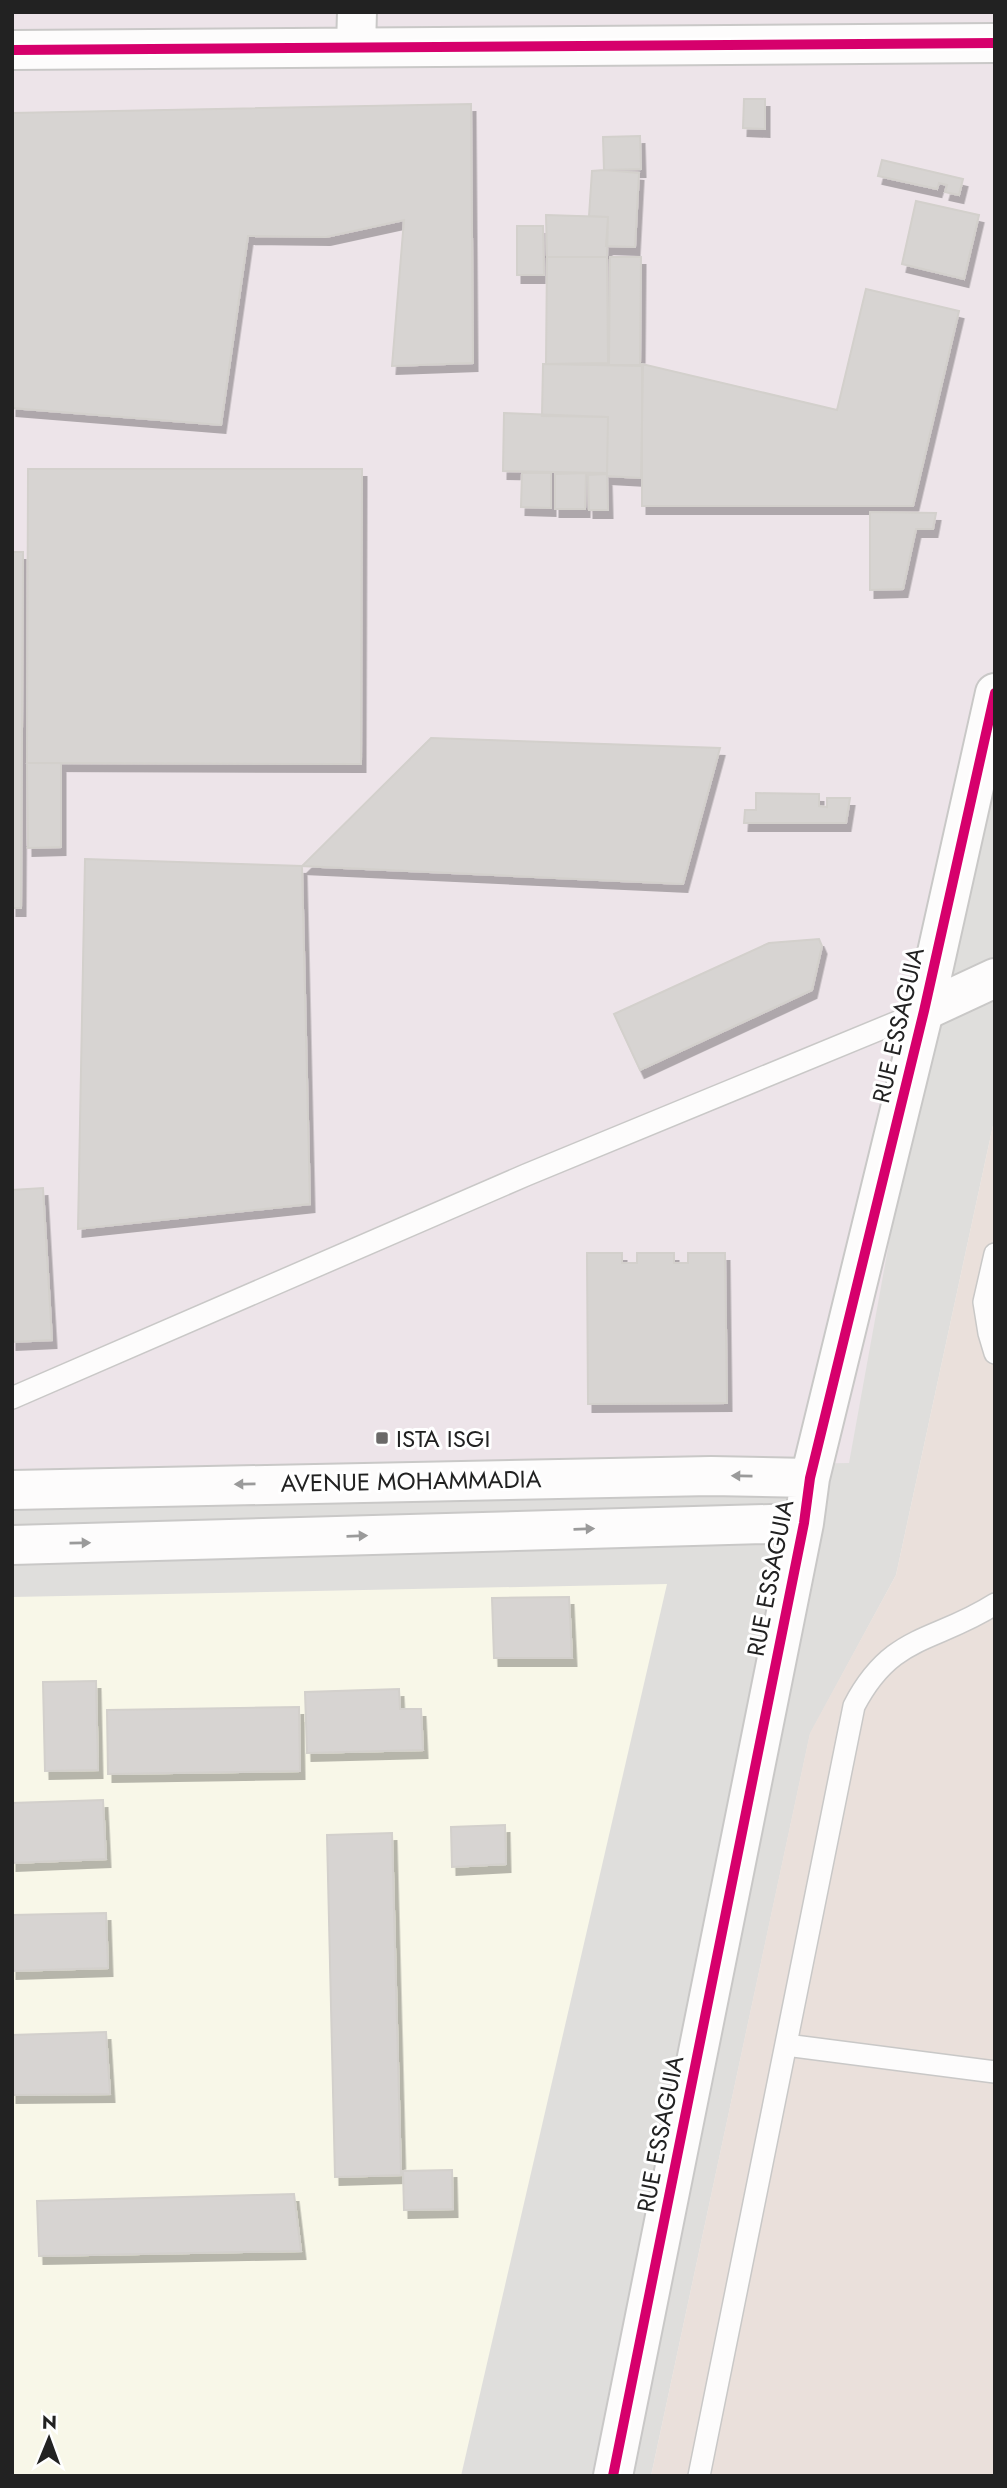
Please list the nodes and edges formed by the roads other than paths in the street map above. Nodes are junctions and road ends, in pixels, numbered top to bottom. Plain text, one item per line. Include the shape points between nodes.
1 (357, 29) edge
2 (995, 43) edge
3 (12, 50) edge
4 (995, 693) edge
5 (995, 978) edge
6 (924, 1011) junction
7 (995, 1254) edge
8 (995, 1353) edge
9 (12, 1398) edge
10 (810, 1478) junction
11 (303, 1483) junction
12 (12, 1490) edge
13 (804, 1523) junction
14 (306, 1538) junction
15 (12, 1545) edge
16 (995, 1604) edge
17 (786, 2045) junction
18 (995, 2072) edge
19 (613, 2476) edge
20 (698, 2476) edge

1 - 2 street
1 - 3 street
4 - 6 street, RUE ESSAGUIA
5 - 6 street
6 - 9 lane via 513,1180
6 - 10 street, RUE ESSAGUIA
7 - 8 lane via 984,1302
10 -> 11 street, AVENUE MOHAMMADIA
10 - 13 street, RUE ESSAGUIA
11 -> 12 street, AVENUE MOHAMMADIA
11 - 14 street
14 -> 13 street
13 - 19 street, RUE ESSAGUIA
15 -> 14 street
16 - 17 lane via 974,1618 902,1648 873,1673 854,1706
17 - 18 lane
17 - 20 lane

